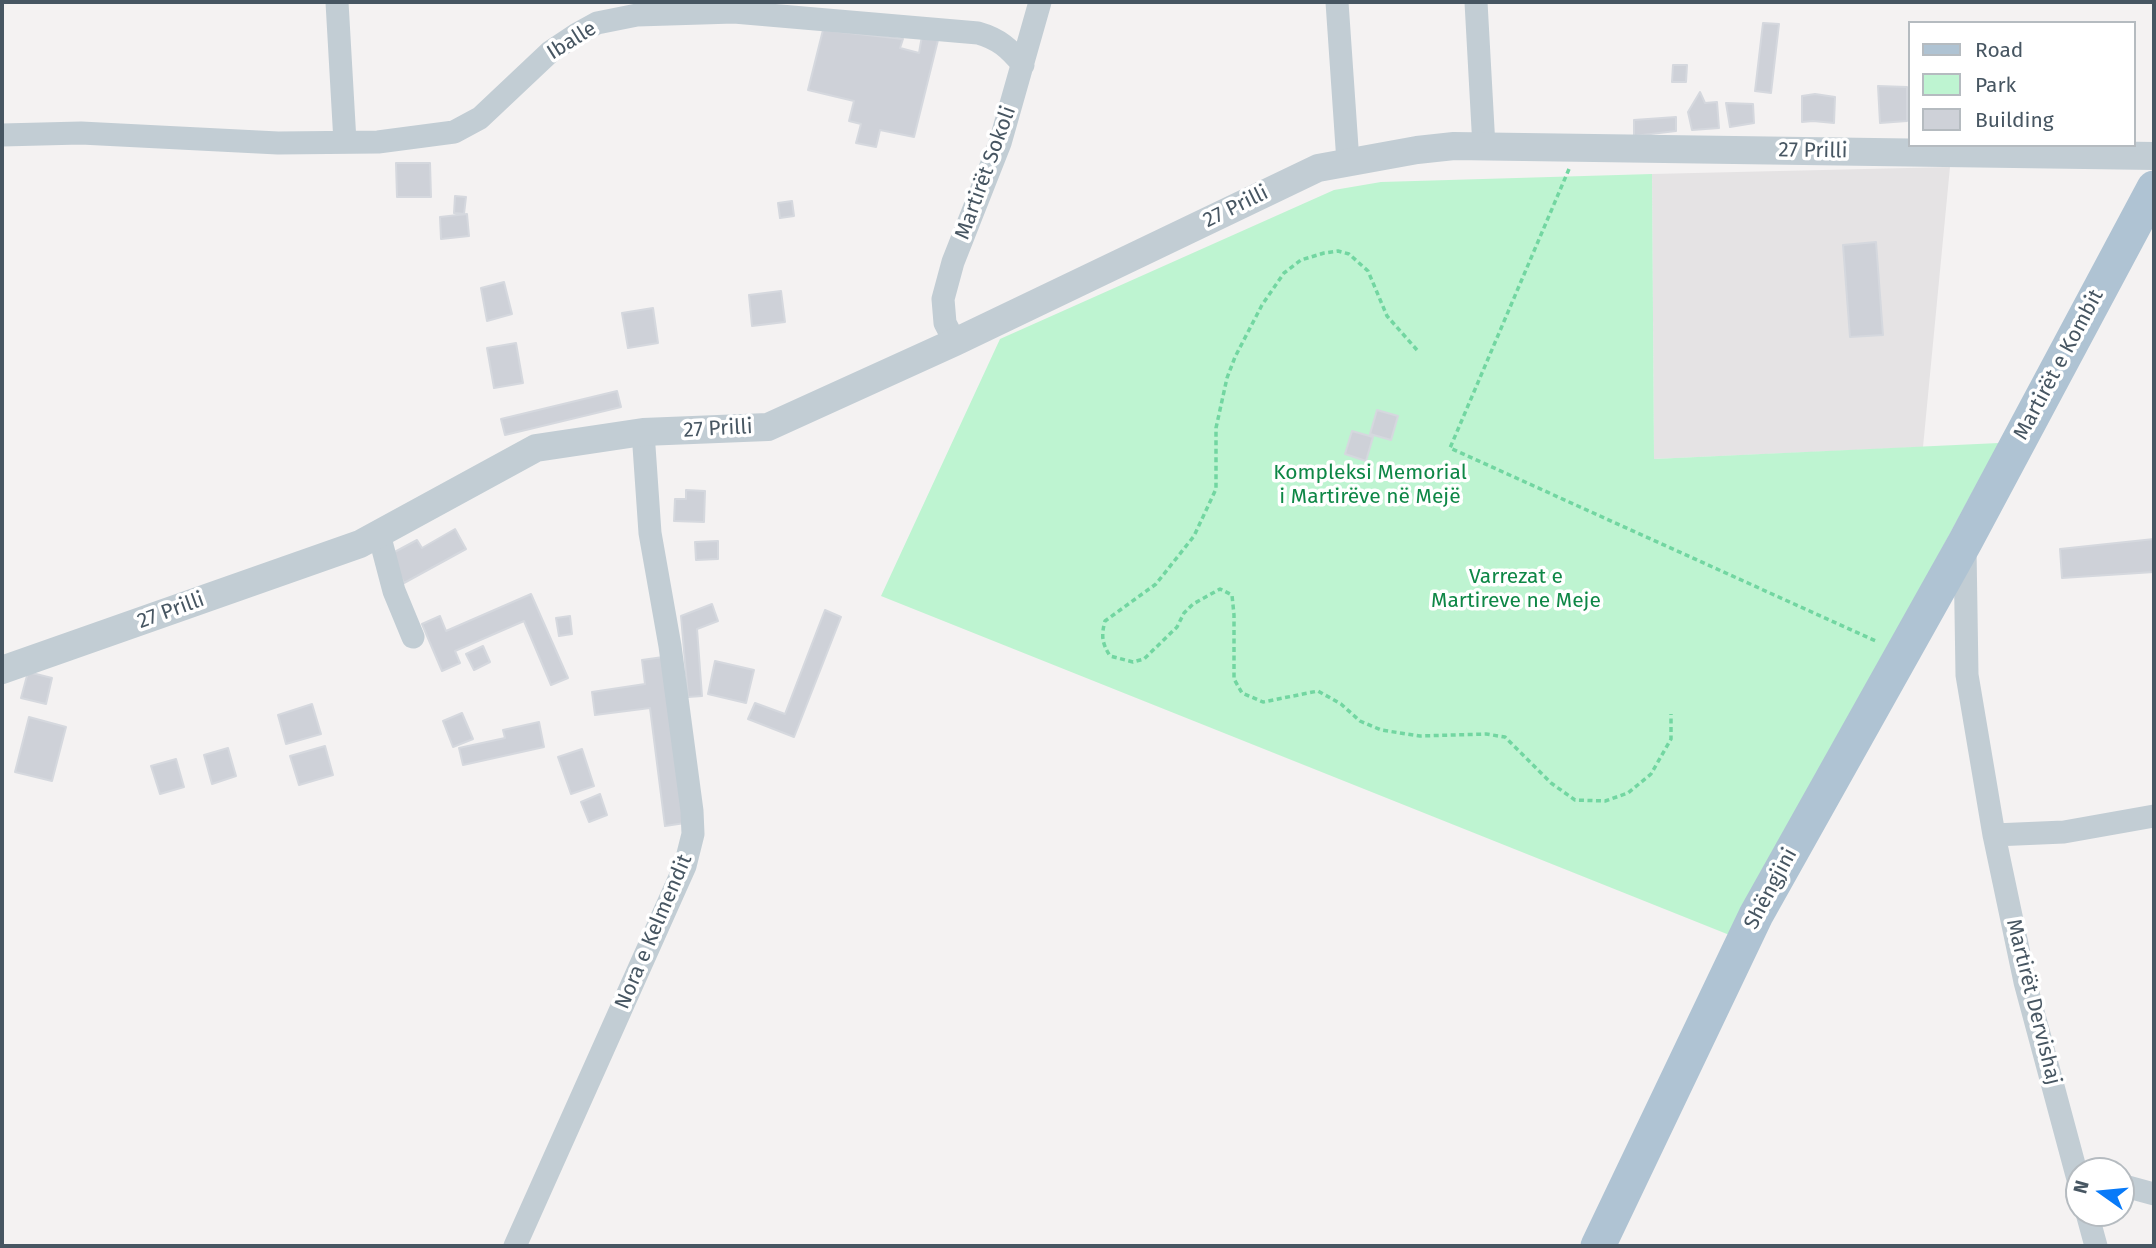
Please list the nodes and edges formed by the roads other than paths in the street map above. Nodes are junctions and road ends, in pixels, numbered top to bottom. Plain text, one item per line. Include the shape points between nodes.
1 (337, 2) edge
2 (1040, 2) edge
3 (1337, 2) edge
4 (1476, 2) edge
5 (1023, 65) junction
6 (2, 135) edge
7 (345, 142) junction
8 (1485, 147) junction
9 (2154, 156) edge
10 (1348, 162) junction
11 (2154, 188) edge
12 (955, 342) junction
13 (643, 432) junction
14 (379, 534) junction
15 (1965, 542) junction
16 (413, 636) dead end
17 (2, 670) edge
18 (2154, 816) edge
19 (1994, 835) junction
20 (2074, 1157) edge
21 (2135, 1189) edge
22 (2154, 1194) edge
23 (2091, 1227) edge
24 (515, 1246) edge
25 (1598, 1246) edge
26 (2096, 1246) edge

1 - 7 street
2 - 5 street, Martirët Sokoli
3 - 10 street
4 - 8 street
5 - 7 street, Iballe via 995,38 978,33 734,12 637,15 597,23 568,40 466,128 427,137
5 - 12 street, Martirët Sokoli via 943,299 945,323
6 - 7 street, Iballe via 81,133
8 - 9 street, 27 Prilli
8 - 10 street, 27 Prilli via 1417,150
10 - 12 street, 27 Prilli via 1318,168
11 - 15 main road, Martirët e Kombit
12 - 13 street, 27 Prilli via 768,427
13 - 14 street, 27 Prilli via 536,447
13 - 24 street, Nora e Kelmendit via 650,533 670,646 693,834 685,866
14 - 16 street via 394,592
14 - 17 street, 27 Prilli
15 - 19 street, Martirët Dervishaj via 1967,675
15 - 25 main road, Shëngjini via 1756,915
18 - 19 street via 2064,832
19 - 20 street, Martirët Dervishaj via 2025,982
21 - 22 street
23 - 26 street

